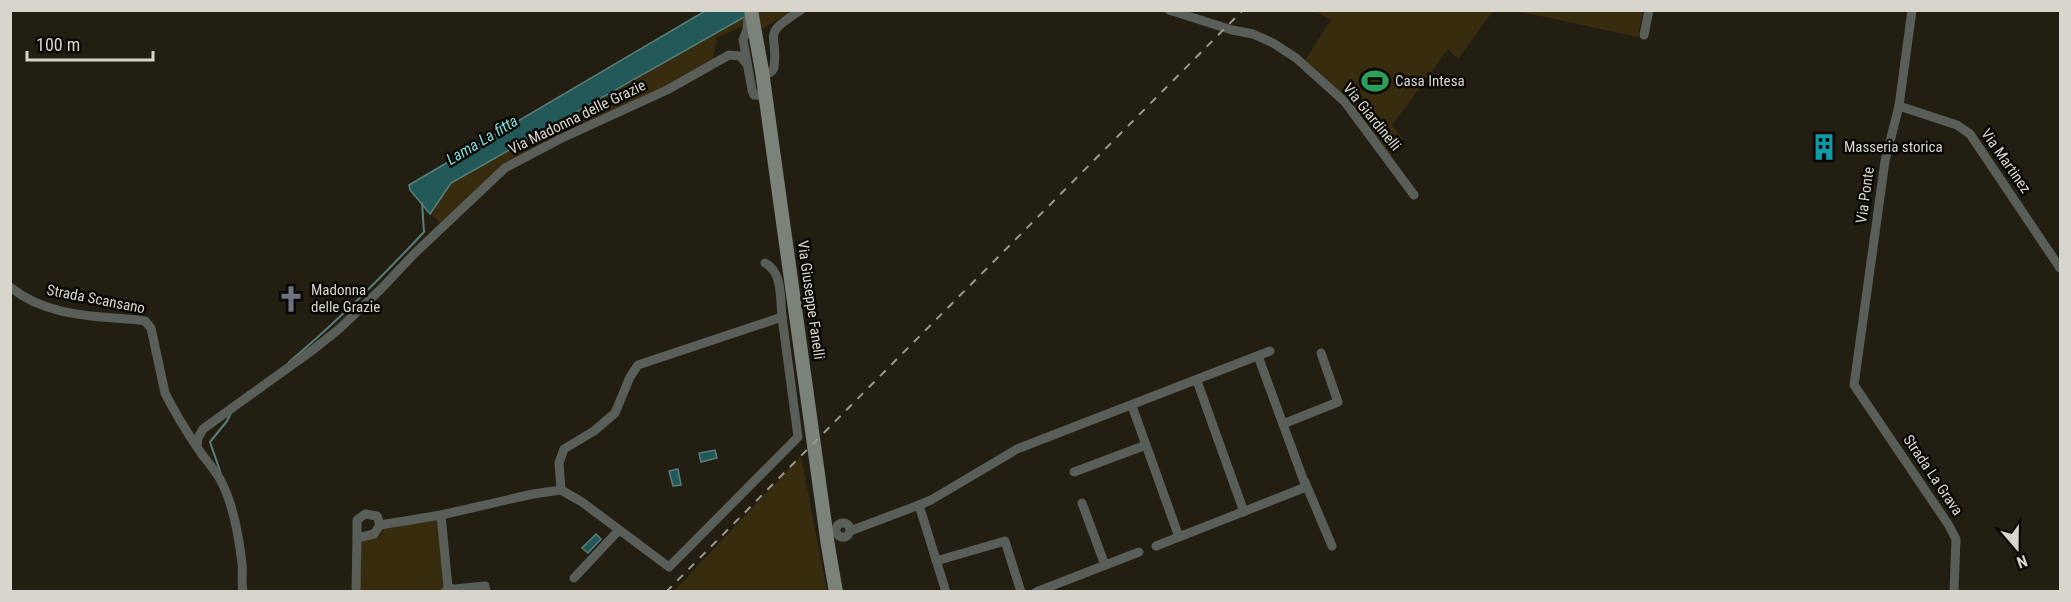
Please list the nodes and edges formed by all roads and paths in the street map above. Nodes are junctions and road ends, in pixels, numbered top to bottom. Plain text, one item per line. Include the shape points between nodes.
1 (801, 10) edge
2 (1169, 10) edge
3 (1649, 10) edge
4 (1912, 10) edge
5 (751, 12) edge
6 (1644, 35) dead end
7 (747, 64) junction
8 (763, 76) junction
9 (766, 96) junction
10 (1899, 106) junction
11 (1414, 195) dead end
12 (765, 263) dead end
13 (2061, 268) edge
14 (10, 287) edge
15 (782, 317) junction
16 (1270, 351) dead end
17 (1321, 353) dead end
18 (1258, 356) junction
19 (1197, 381) junction
20 (1854, 385) joint
21 (1132, 406) junction
22 (182, 422) junction
23 (1283, 424) junction
24 (207, 426) junction
25 (1146, 445) junction
26 (197, 447) junction
27 (1074, 472) dead end
28 (1306, 487) junction
29 (561, 490) junction
30 (1082, 503) dead end
31 (919, 505) junction
32 (1244, 512) junction
33 (441, 515) junction
34 (380, 525) junction
35 (619, 530) junction
36 (850, 531) dead end
37 (1179, 537) junction
38 (357, 538) junction
39 (1156, 546) dead end
40 (1332, 546) dead end
41 (1139, 552) dead end
42 (936, 561) junction
43 (1105, 565) junction
44 (574, 578) dead end
45 (446, 590) edge
46 (243, 591) edge
47 (356, 591) edge
48 (486, 591) edge
49 (836, 591) edge
50 (946, 591) edge
51 (1021, 591) edge
52 (1036, 591) edge
53 (1954, 591) edge

1 - 8 street via 774,30 774,68
2 - 11 street, Via Giardinelli via 1253,34 1296,58 1345,102
3 - 6 street
4 - 10 street, Via Ponte
5 - 7 street via 743,40
5 - 8 main road, Via Giuseppe Fanelli
7 - 9 street via 754,95
7 - 24 street, Via Madonna delle Grazie via 740,56 729,55 667,90 505,168 339,330
8 - 9 main road, Via Giuseppe Fanelli
9 - 49 main road, Via Giuseppe Fanelli
10 - 13 street, Via Martinez via 1957,125 1970,134
10 - 20 street, Via Ponte via 1885,161
12 - 15 street via 777,274
14 - 22 street, Strada Scansano via 52,310 145,321 151,328 165,393
15 - 29 street via 638,365 615,413 564,449 559,463
15 - 35 street via 798,437 669,567
16 - 18 street
17 - 23 street via 1338,402
18 - 19 street
18 - 23 street
18 - 28 street
19 - 21 street
19 - 32 street
20 - 53 street, Strada La Grava via 1956,539
21 - 25 street
21 - 31 street via 1017,449
22 - 24 street via 193,428
22 - 26 street, Strada Scansano
23 - 28 street
24 - 26 street via 199,434
25 - 27 street
25 - 37 street
26 - 46 street, Strada Scansano via 226,493 236,526
28 - 32 street
28 - 40 street
29 - 33 street
29 - 35 street
30 - 43 street
31 - 36 street
31 - 42 street
32 - 37 street
33 - 34 street
33 - 45 street
34 - 38 street via 374,534
34 - 38 street via 376,516 365,514 357,520
35 - 44 street
37 - 39 street
38 - 47 street
41 - 43 street
42 - 50 street
42 - 51 street via 1005,541
43 - 52 street
45 - 48 street via 484,586

